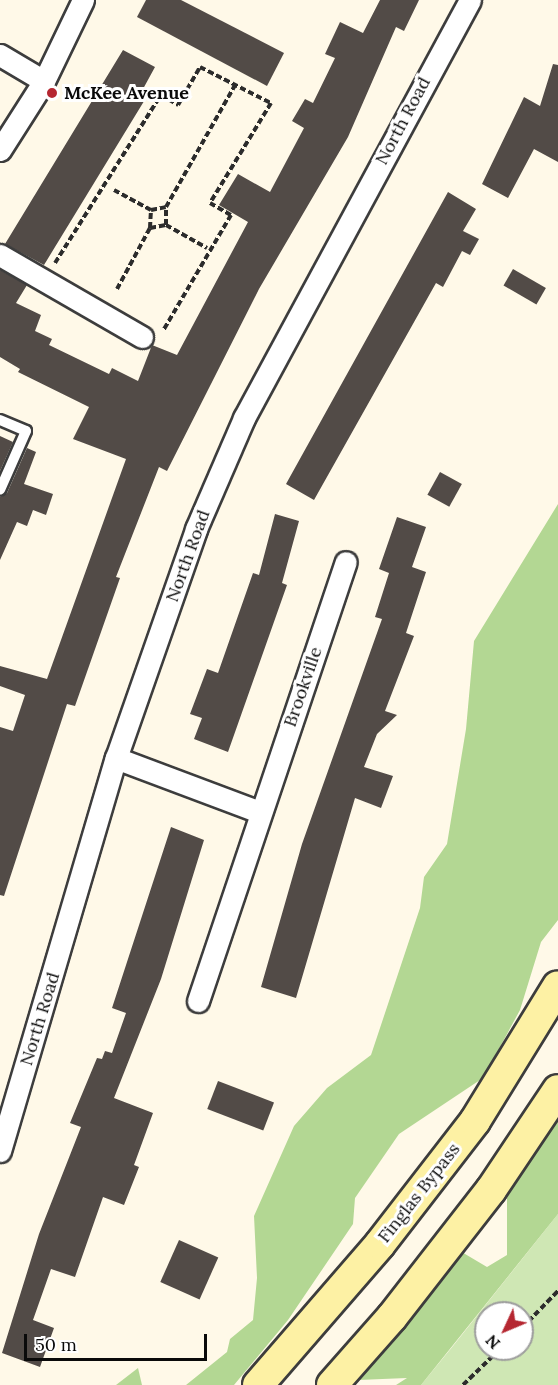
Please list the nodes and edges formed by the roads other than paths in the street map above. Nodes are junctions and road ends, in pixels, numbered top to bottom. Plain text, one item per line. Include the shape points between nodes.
1 (83, 0) edge
2 (470, 0) edge
3 (0, 55) edge
4 (44, 81) junction
5 (0, 150) edge
6 (0, 255) edge
7 (152, 335) road end
8 (0, 420) edge
9 (0, 490) edge
10 (346, 562) dead end
11 (116, 758) junction
12 (260, 812) junction
13 (558, 986) edge
14 (198, 1001) dead end
15 (558, 1090) edge
16 (0, 1151) edge
17 (258, 1385) edge
18 (332, 1385) edge

1 - 4 street
2 - 11 street, North Road via 244,418 196,529
3 - 4 street
4 - 5 street
6 - 7 street
8 - 9 lane via 26,431
10 - 12 street, Brookville
11 - 12 street
11 - 16 street, North Road
12 - 14 street, Brookville
13 - 17 main road, Finglas Bypass via 475,1121 380,1244
15 - 18 main road via 491,1190 392,1317

